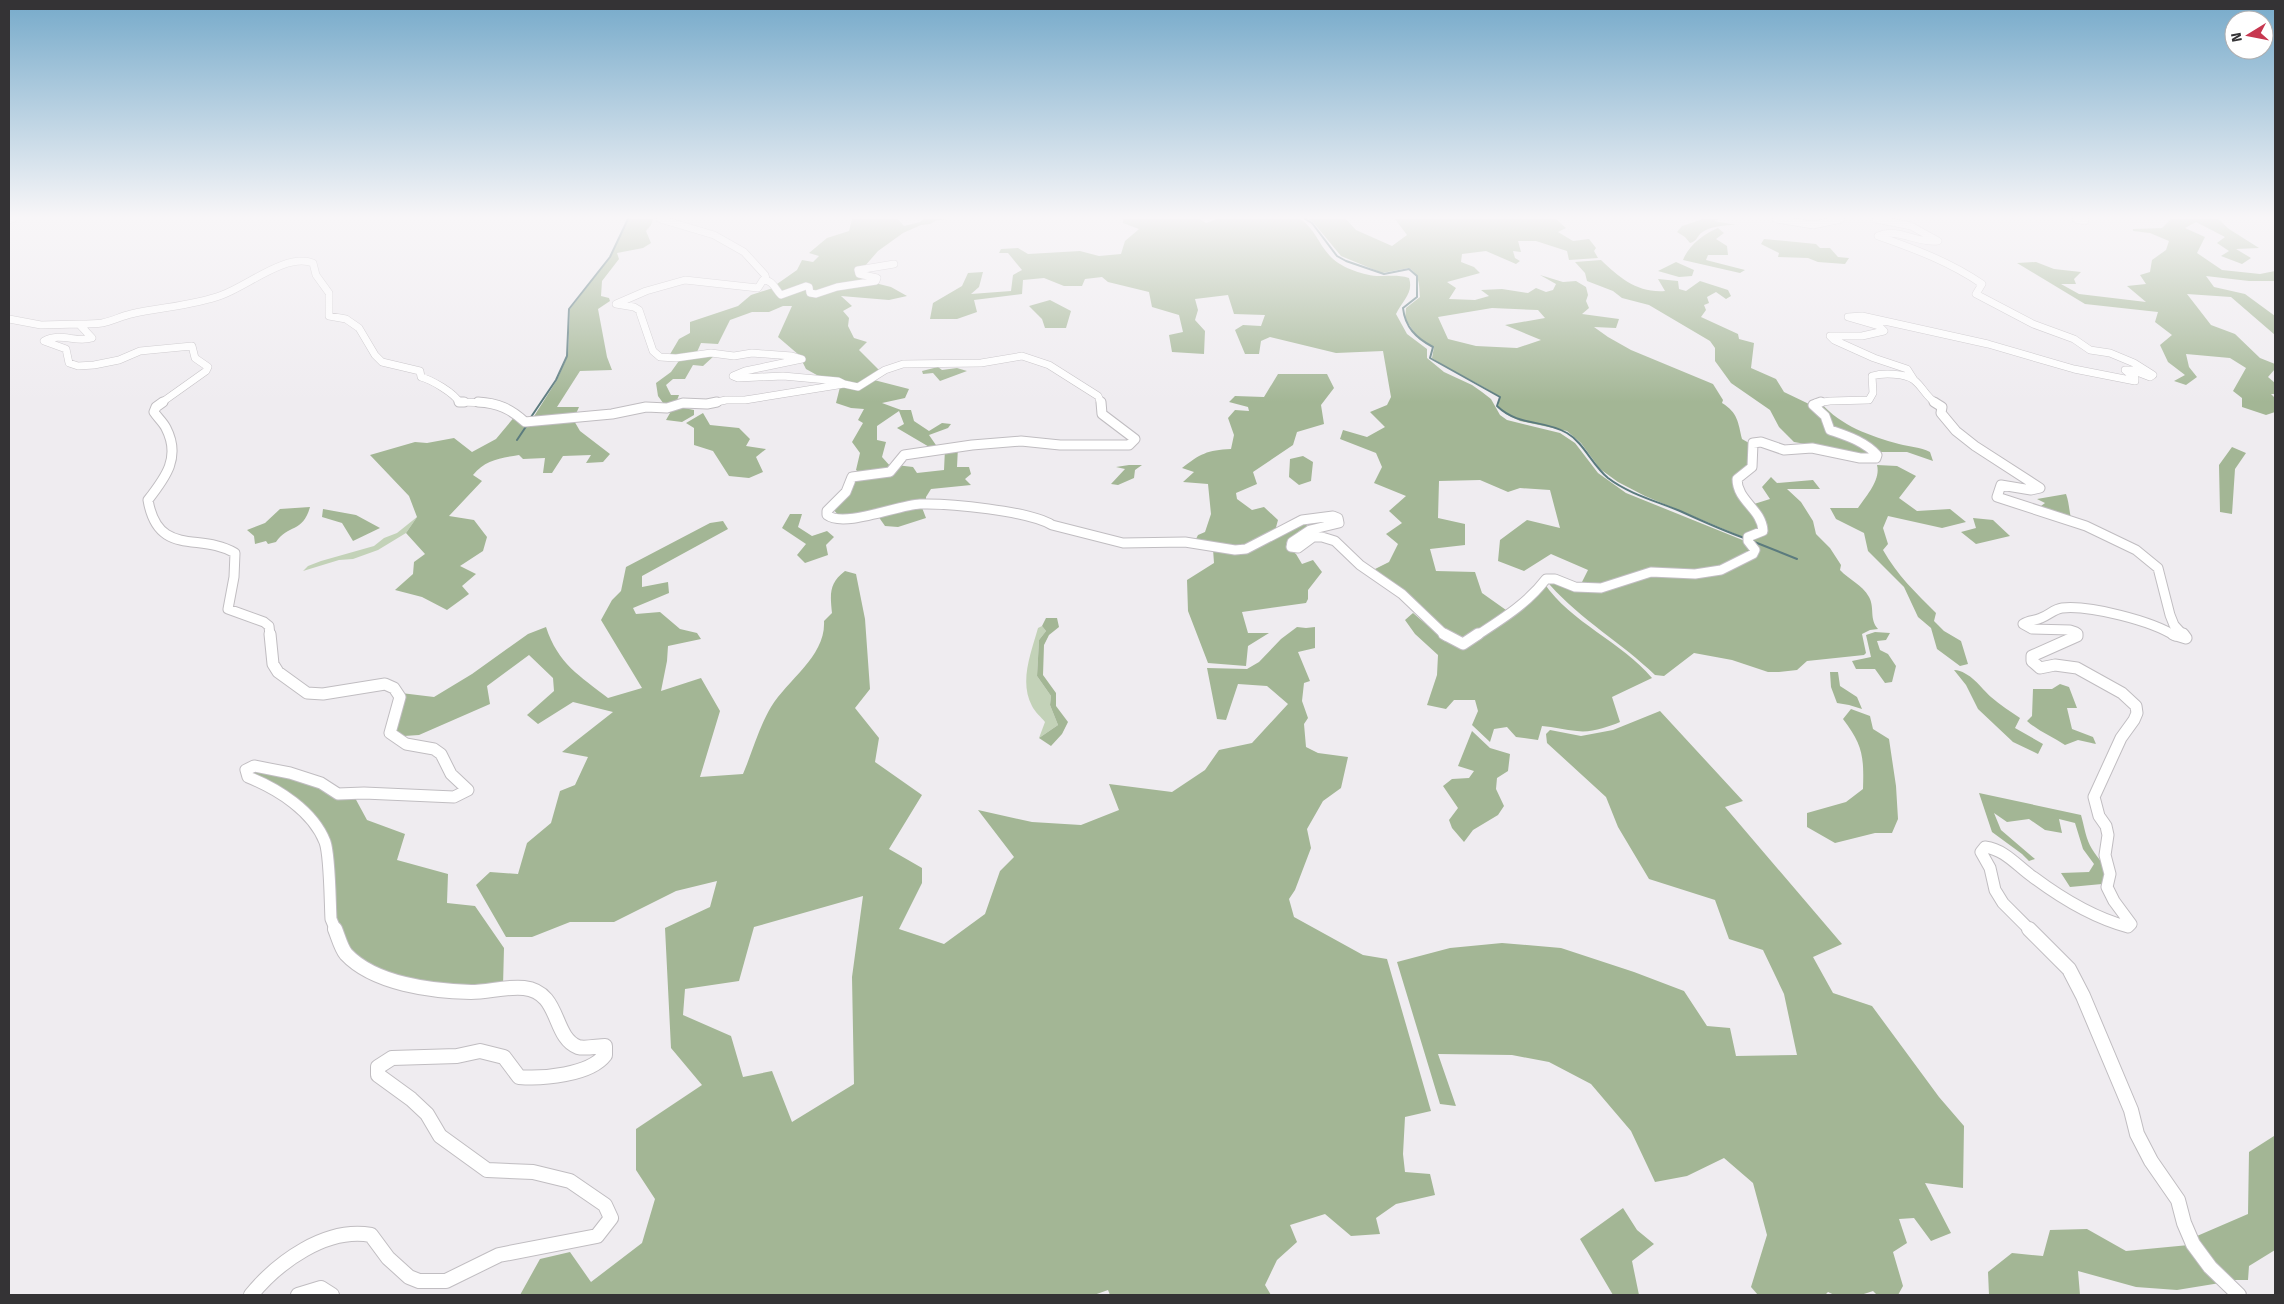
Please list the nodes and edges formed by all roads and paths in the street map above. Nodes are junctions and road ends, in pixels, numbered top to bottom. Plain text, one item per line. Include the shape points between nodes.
1 (255, 280) edge
2 (322, 280) edge
3 (763, 280) edge
4 (769, 280) edge
5 (878, 280) edge
6 (1976, 280) edge
7 (9, 320) edge
8 (79, 324) junction
9 (1914, 380) junction
10 (844, 384) junction
11 (251, 1295) edge
12 (298, 1295) edge
13 (332, 1295) edge
14 (2239, 1295) edge

1 - 8 street via 222,295 180,306 131,314 102,323
2 - 10 street via 329,292 329,316 346,319 359,328 382,362 420,371 421,377 431,380 460,402 502,405 524,422 612,414 646,407 667,408 683,403 745,400
3 - 10 street via 758,288 685,280 616,304 639,310 653,350 660,357 676,358 711,352 734,356 752,353 792,356 802,359 733,376 783,376
4 - 5 street via 781,295 806,286 810,293 817,294 834,287
6 - 9 street via 1982,284 1976,294 2033,324 2074,339 2090,350 2134,363 2154,376 2125,370 2135,381 2086,372 1988,344 1862,316 1848,317 1879,326 1884,331 1862,336 1830,336 1874,358 1907,369
7 - 8 street via 42,326
8 - 11 street via 92,338 52,337 44,340 66,348 69,363 78,366 106,363 140,351 192,346 195,358 208,367 206,371 154,412 167,428 174,451 173,465 148,500 148,507 160,530 177,542 215,543 228,546 235,552 228,609 234,614 262,619 269,626 273,664 278,672 307,693 350,691 385,684 394,688 400,697 390,733 406,744 434,749 441,754 451,774 468,790 454,797 338,794 321,783 290,773 254,766 246,770 248,777 289,800 315,823 326,844 331,919 345,954 373,973 423,989 472,992 523,988 536,991 548,999 568,1039 579,1047 605,1046 605,1055 597,1064 538,1079 519,1077 504,1057 480,1051 457,1056 392,1058 378,1067 378,1075 427,1114 440,1136 488,1170 533,1172 570,1181 605,1205 611,1218 597,1236 499,1255 446,1281 420,1281 409,1277 388,1258 371,1235 352,1232 301,1253 274,1271
9 - 10 street via 1876,374 1872,376 1873,393 1869,400 1819,401 1813,405 1824,416 1830,430 1866,446 1874,451 1876,458 1812,448 1784,450 1761,442 1753,443 1754,463 1751,470 1737,479 1736,486 1738,493 1752,504 1764,524 1763,531 1748,537 1755,550 1753,554 1721,570 1695,574 1651,572 1601,588 1575,587 1546,579 1512,612 1463,644 1440,631 1406,598 1359,565 1332,538 1313,537 1298,548 1291,547 1292,542 1309,529 1339,522 1333,516 1302,520 1246,549 1235,550 1185,542 1123,543 1023,514 930,504 899,507 859,518 832,518 827,512 846,492 852,477 890,472 904,455 1008,442 1122,446 1135,439 1102,414 1098,396 1068,375 1025,356 976,363 900,365 881,370 866,385 854,387
9 - 14 street via 1925,395 1942,407 1941,414 1956,430 1983,453 2040,488 2001,485 1997,497 2103,534 2136,550 2158,568 2170,616 2186,638 2176,637 2164,628 2071,607 2056,609 2023,624 2034,630 2068,628 2078,636 2032,656 2034,664 2040,668 2055,665 2076,668 2122,693 2136,706 2134,720 2118,744 2094,797 2108,835 2105,855 2110,874 2107,887 2131,924 2128,927 2118,925 2072,902 2031,877 1993,847 1985,847 1981,852 2003,903 2069,969 2128,1102 2137,1134 2178,1200 2193,1244 2210,1267
12 - 13 street via 321,1288

